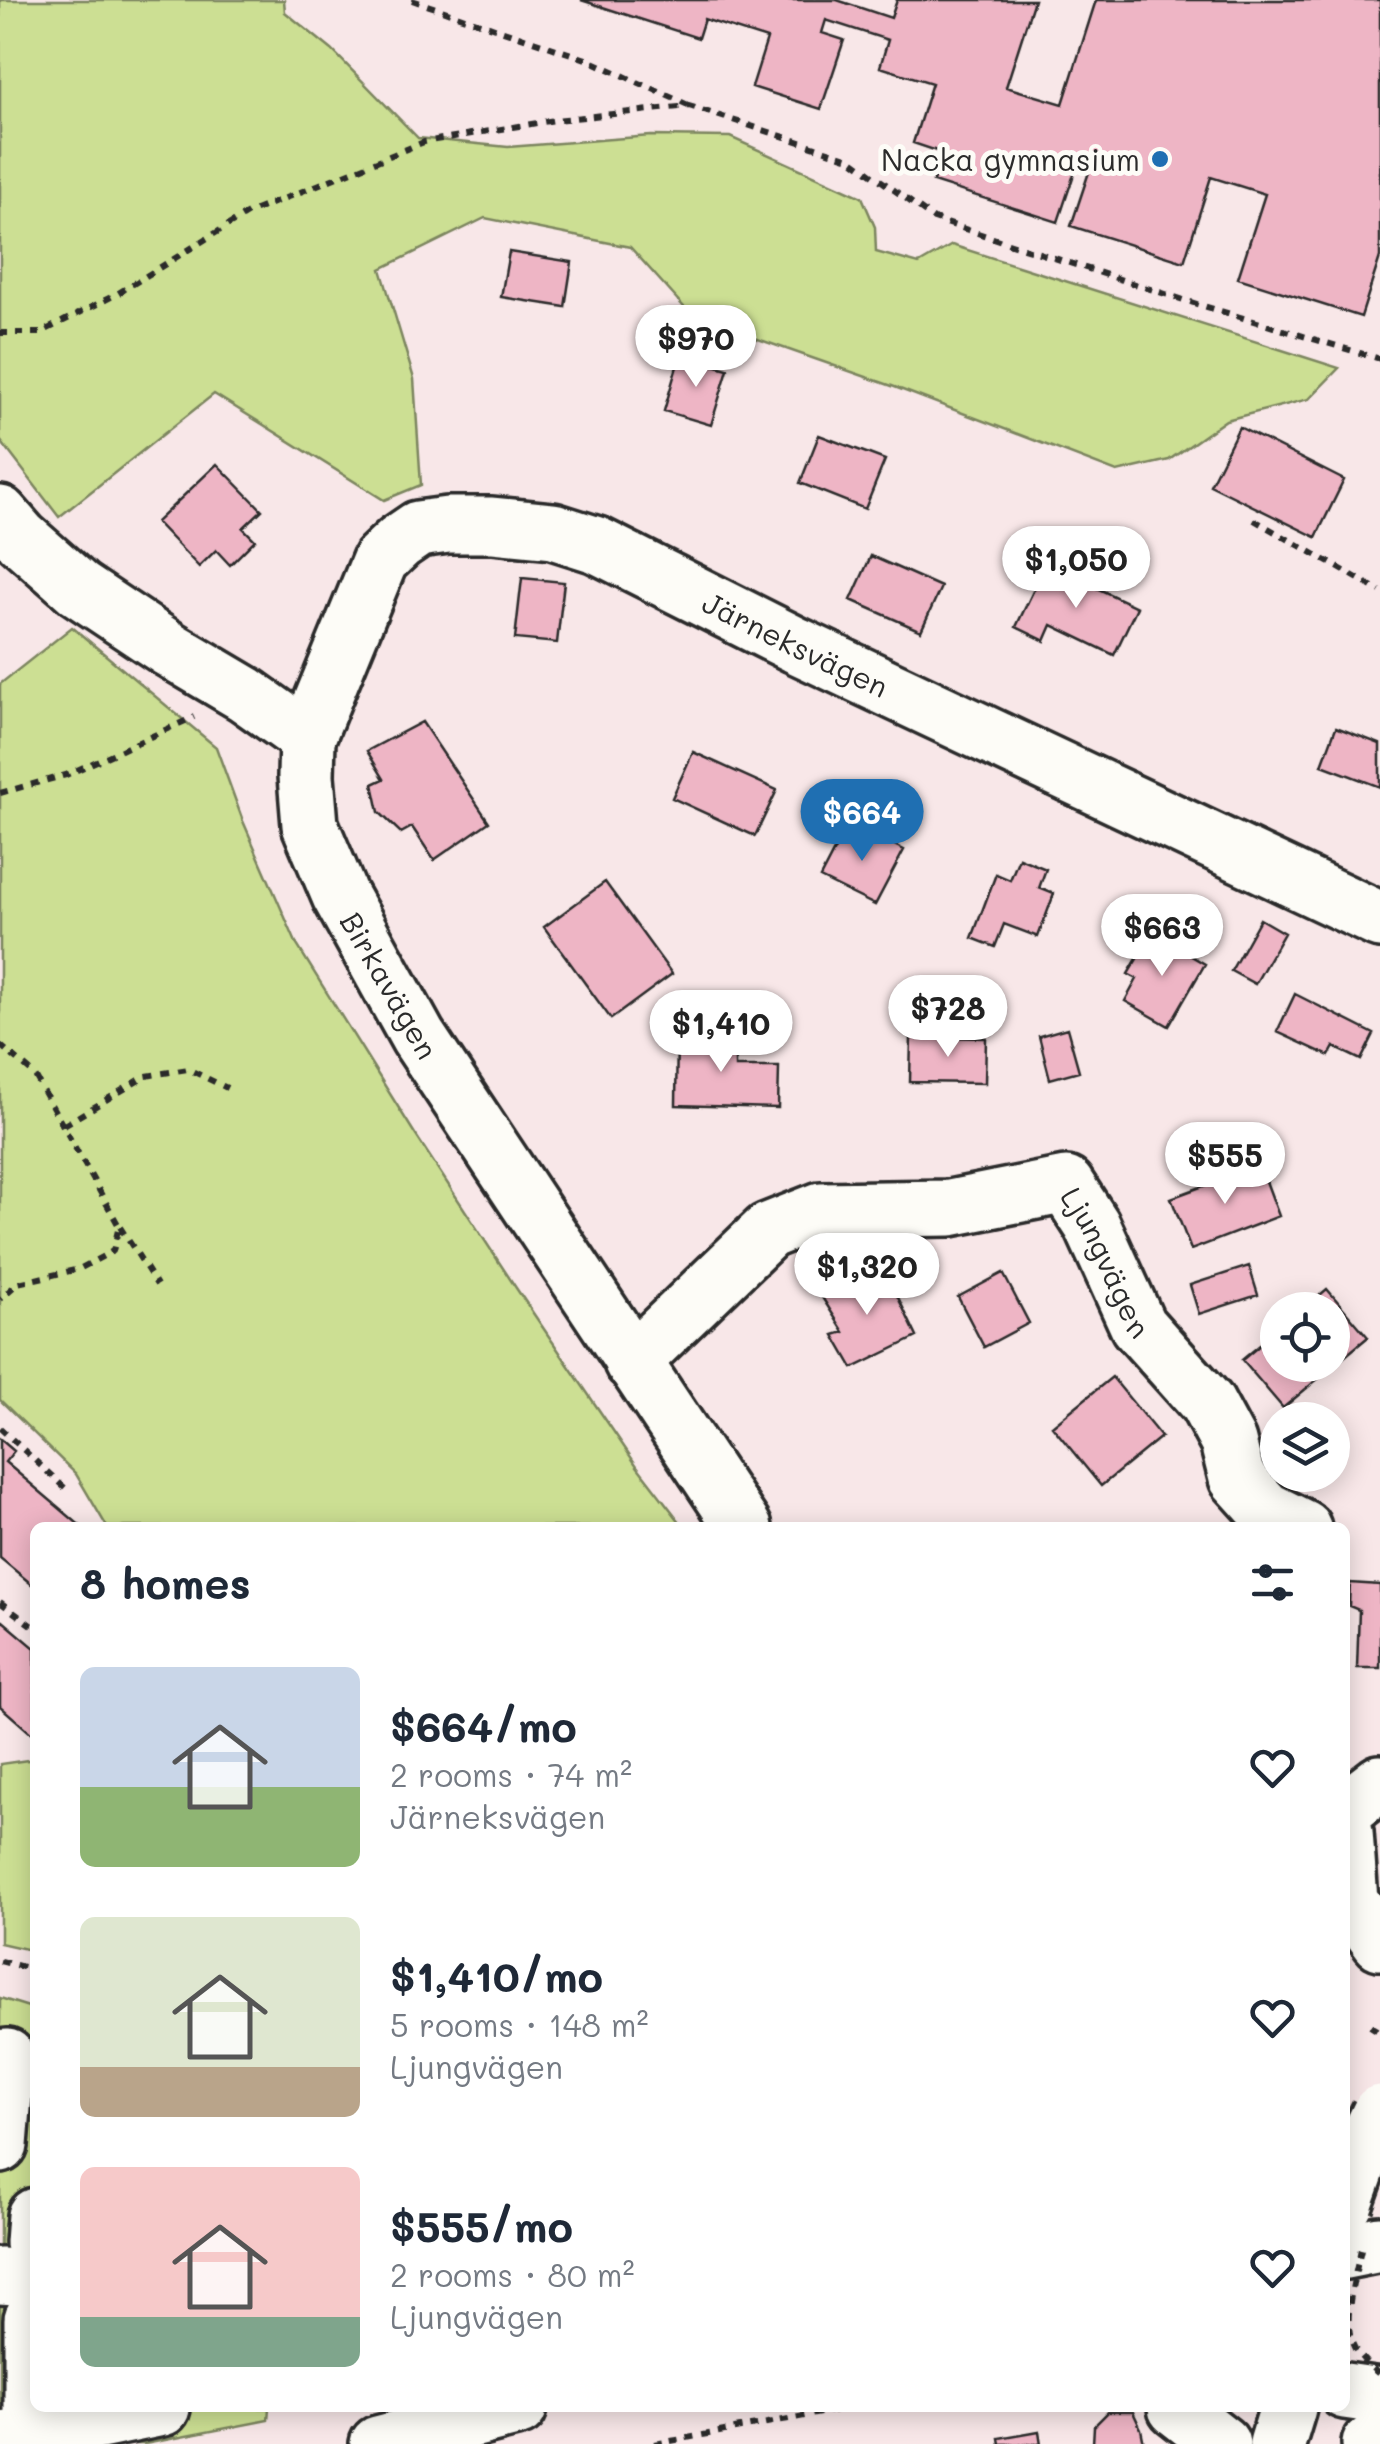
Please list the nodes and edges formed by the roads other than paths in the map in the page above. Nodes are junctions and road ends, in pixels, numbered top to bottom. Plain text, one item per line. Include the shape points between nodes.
1 (0, 514) edge
2 (307, 738) junction
3 (1380, 920) edge
4 (632, 1362) junction
5 (740, 1522) edge
6 (1291, 1522) edge
7 (1380, 1783) edge
8 (1350, 1806) edge
9 (1350, 1902) edge
10 (1380, 1942) edge
11 (14, 2059) edge
12 (1380, 2113) edge
13 (0, 2148) edge
14 (30, 2151) edge
15 (1360, 2234) edge
16 (24, 2281) edge
17 (1350, 2392) edge
18 (1380, 2396) edge
19 (142, 2412) edge
20 (502, 2412) edge
21 (1181, 2412) edge
22 (1287, 2412) edge
23 (16, 2437) edge
24 (1380, 2441) edge
25 (378, 2444) edge
26 (1222, 2444) edge
27 (1277, 2444) edge
28 (1370, 2444) edge

1 - 2 street via 79,589
2 - 3 street, Järneksvägen via 380,560 399,542 448,524 553,531 598,545
2 - 4 street, Birkavägen via 310,825 340,896 418,1037
4 - 5 street, Birkavägen
4 - 6 street, Ljungvägen via 768,1231 821,1210 950,1208 1066,1185 1138,1326 1206,1404 1228,1442 1237,1478 1265,1509
7 - 8 street
9 - 10 street
11 - 13 street
12 - 15 street, bridge via 1368,2138
13 - 14 street
16 - 23 street
17 - 18 street
19 - 23 street
20 - 25 street
21 - 26 street
22 - 27 street
24 - 28 street

